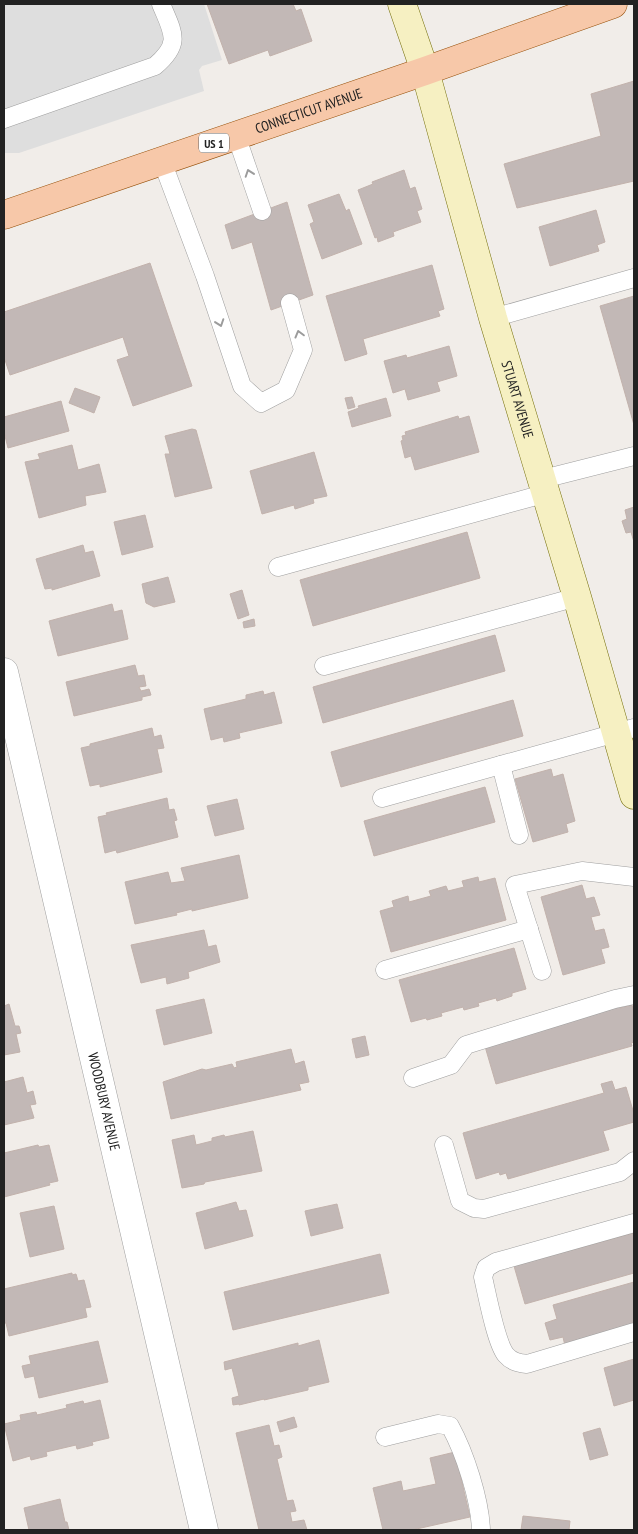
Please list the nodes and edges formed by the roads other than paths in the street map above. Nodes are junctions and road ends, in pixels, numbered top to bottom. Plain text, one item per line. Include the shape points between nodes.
1 (160, 4) edge
2 (402, 4) edge
3 (613, 4) edge
4 (425, 71) junction
5 (4, 119) edge
6 (236, 135) junction
7 (162, 161) junction
8 (262, 211) dead end
9 (4, 215) edge
10 (634, 278) edge
11 (290, 303) dead end
12 (493, 318) junction
13 (634, 456) edge
14 (545, 486) junction
15 (278, 567) dead end
16 (578, 597) junction
17 (324, 666) dead end
18 (4, 672) edge
19 (625, 731) edge
20 (501, 765) junction
21 (634, 795) edge
22 (382, 798) dead end
23 (519, 834) dead end
24 (634, 877) edge
25 (529, 929) junction
26 (385, 970) dead end
27 (542, 970) dead end
28 (634, 995) edge
29 (413, 1078) dead end
30 (444, 1145) dead end
31 (634, 1162) edge
32 (634, 1223) edge
33 (634, 1332) edge
34 (385, 1437) dead end
35 (204, 1530) edge
36 (481, 1530) edge

1 - 5 lane via 173,39 167,56 155,66
2 - 4 street, STUART AVENUE
3 - 4 main road, CONNECTICUT AVENUE / US 1
4 - 6 main road, CONNECTICUT AVENUE / US 1
4 - 12 street, STUART AVENUE
6 - 7 main road, CONNECTICUT AVENUE / US 1
8 -> 6 lane
7 - 9 main road, CONNECTICUT AVENUE / US 1
7 -> 11 lane via 242,386 261,403 286,390 303,350
10 - 12 lane
12 - 14 street, STUART AVENUE
13 - 14 lane
14 - 15 lane
14 - 16 street, STUART AVENUE
16 - 17 lane
16 - 19 street, STUART AVENUE
18 - 35 street, WOODBURY AVENUE
19 - 20 lane
19 - 21 street, STUART AVENUE
20 - 22 lane
20 - 23 lane
24 - 25 lane via 582,871 515,885
25 - 26 lane
25 - 27 lane
28 - 29 lane via 466,1045 451,1065
30 - 31 lane via 460,1202 484,1209 620,1172
32 - 33 lane via 496,1262 486,1268 483,1277 497,1334 506,1355 516,1363 527,1364
34 - 36 lane via 438,1424 450,1426 472,1484

